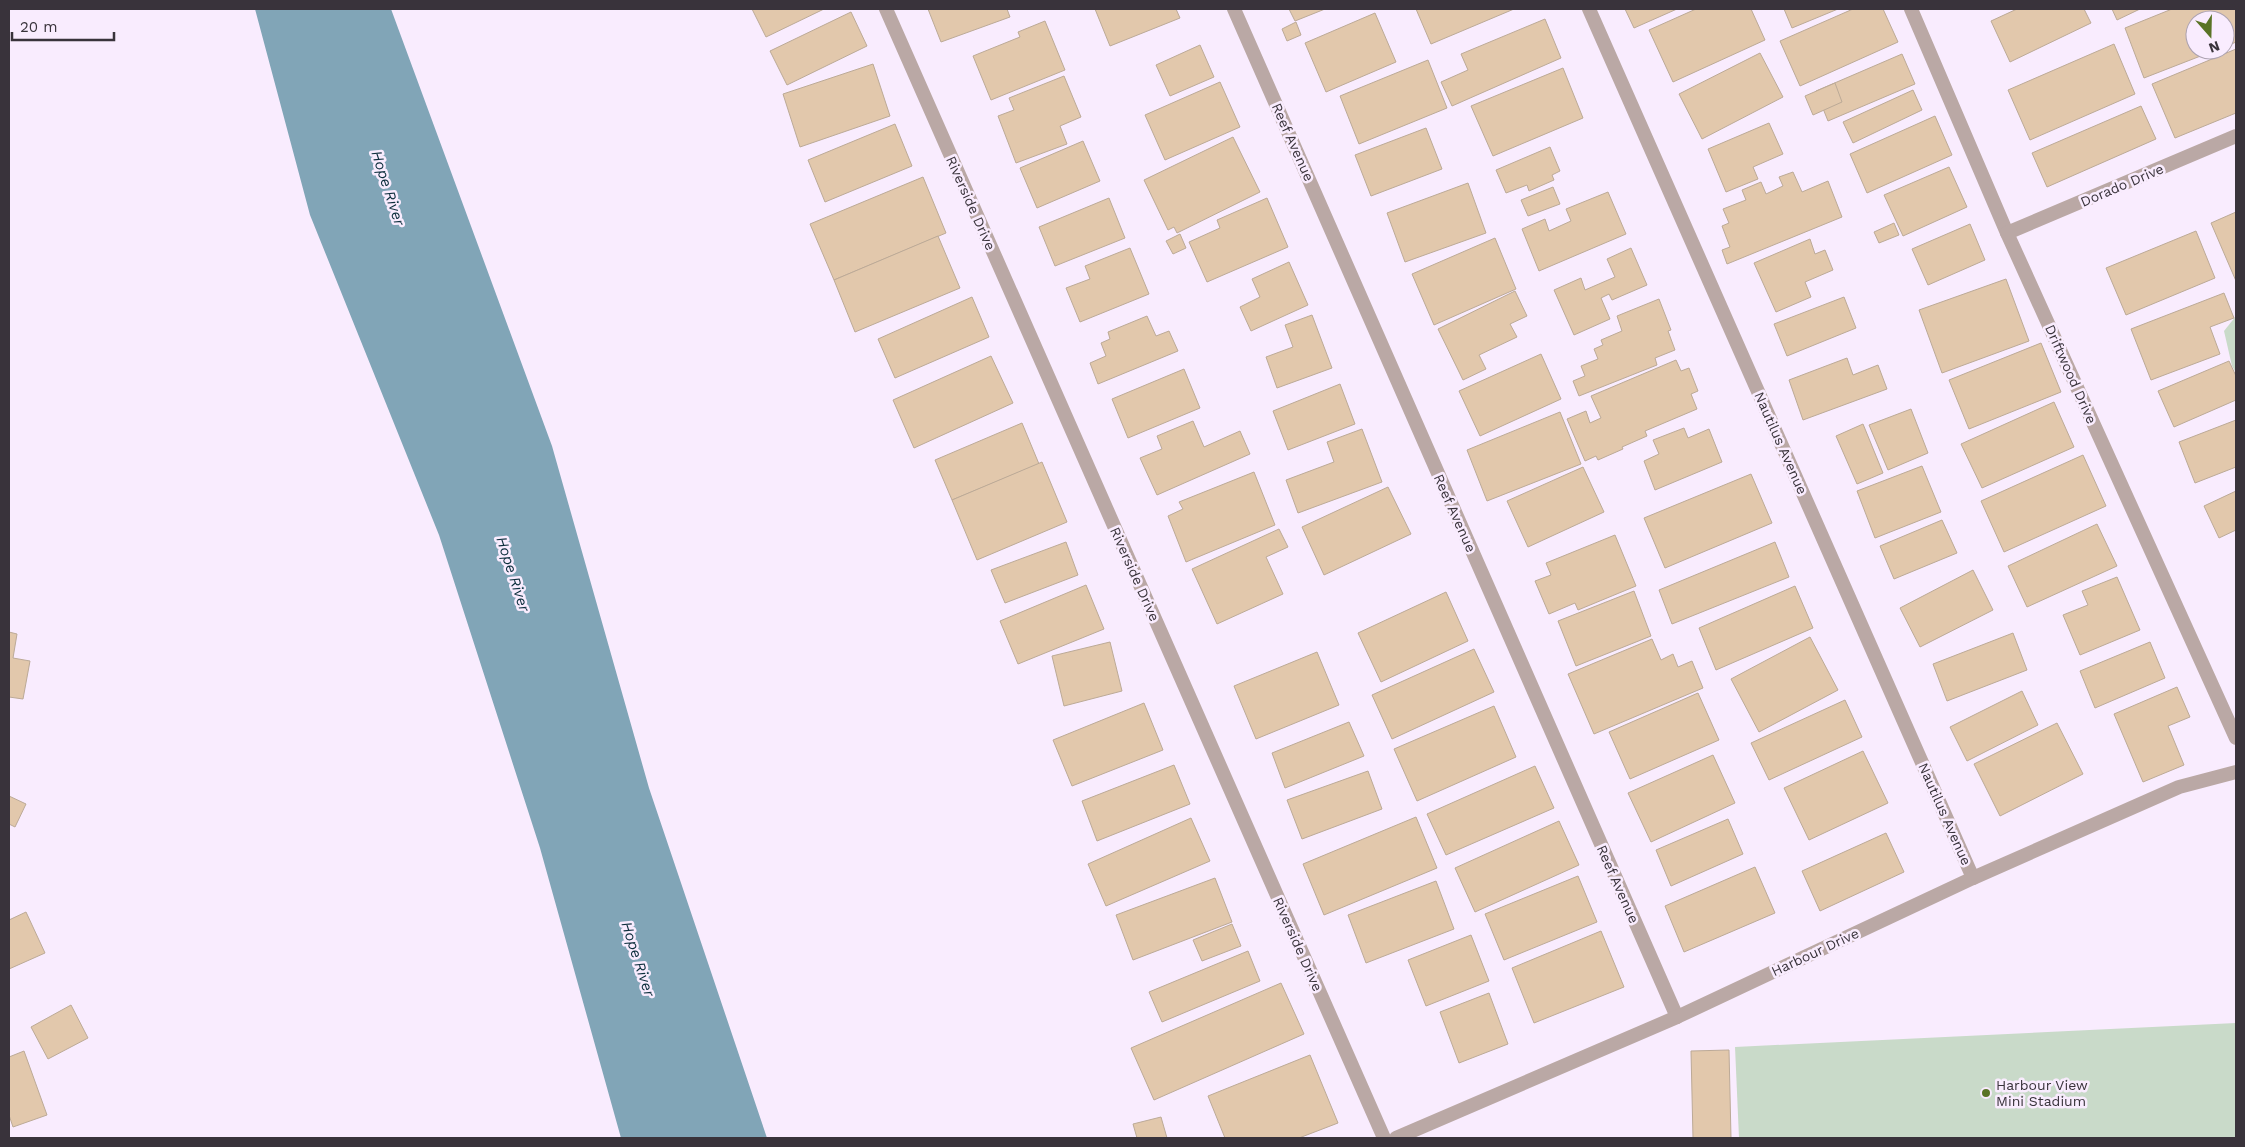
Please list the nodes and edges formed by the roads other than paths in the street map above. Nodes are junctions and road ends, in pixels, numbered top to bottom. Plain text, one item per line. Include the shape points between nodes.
1 (886, 9) edge
2 (1234, 9) edge
3 (1589, 9) edge
4 (1912, 9) edge
5 (2236, 136) edge
6 (2007, 234) junction
7 (2236, 738) edge
8 (2236, 772) edge
9 (1973, 878) junction
10 (1677, 1017) junction
11 (1384, 1138) edge
12 (1396, 1138) edge

1 - 11 street, Riverside Drive
2 - 10 street, Reef Avenue
3 - 9 street, Nautilus Avenue
4 - 6 street, Driftwood Drive
5 - 6 street, Dorado Drive
6 - 7 street, Driftwood Drive
8 - 9 street, Harbour Drive via 2179,787
9 - 10 street, Harbour Drive
10 - 12 street, Harbour Drive

